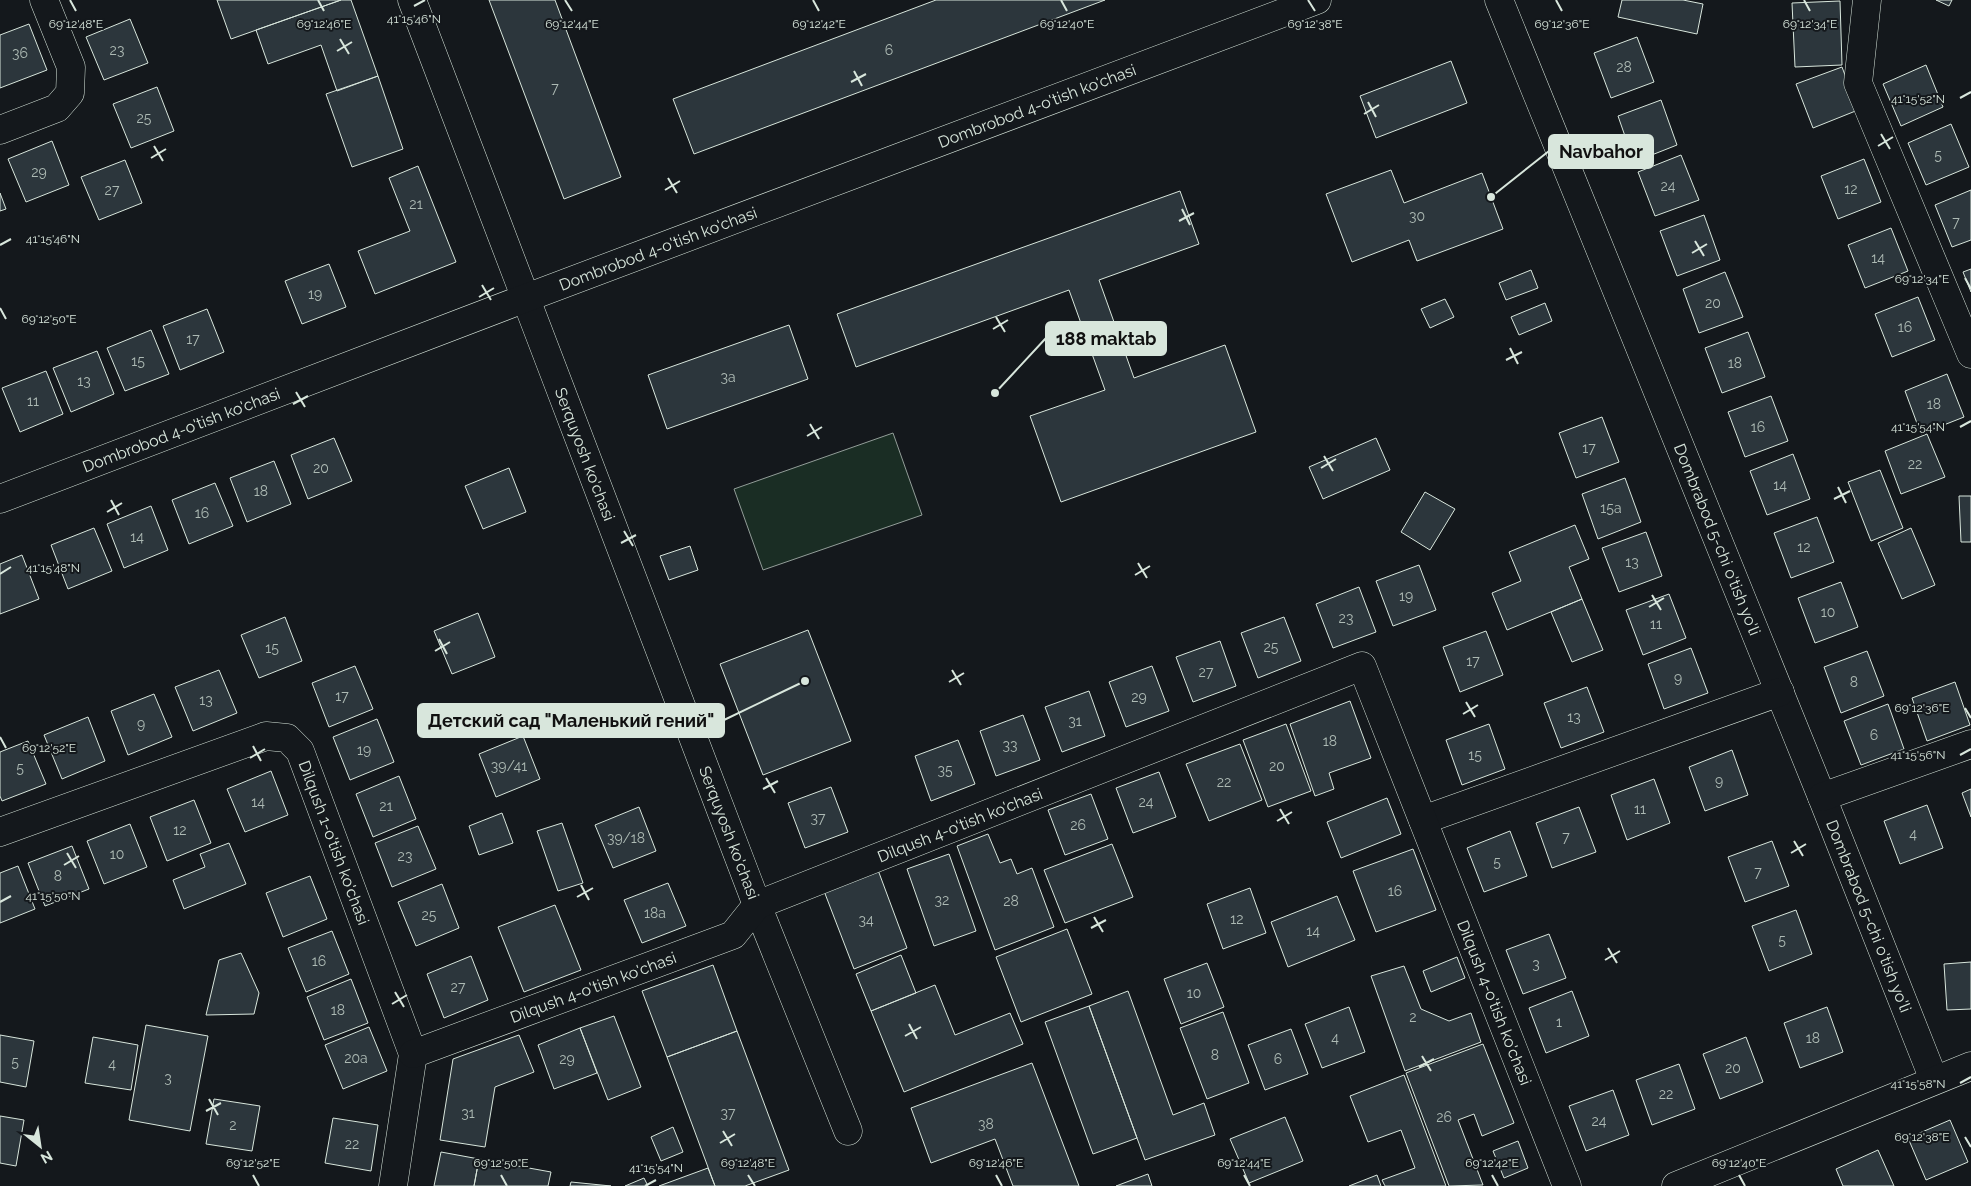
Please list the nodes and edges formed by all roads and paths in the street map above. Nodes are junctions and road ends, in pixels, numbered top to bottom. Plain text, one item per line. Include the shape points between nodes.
1 (44, 0) edge
2 (412, 0) edge
3 (1317, 0) edge
4 (1499, 0) edge
5 (1866, 0) edge
6 (0, 130) edge
7 (526, 298) junction
8 (1971, 354) edge
9 (0, 499) edge
10 (1780, 692) junction
11 (1971, 744) edge
12 (1822, 797) junction
13 (1423, 820) junction
14 (0, 832) edge
15 (757, 905) junction
16 (413, 1054) junction
17 (1971, 1066) edge
18 (1934, 1080) junction
19 (848, 1131) dead end
20 (1710, 1180) edge
21 (393, 1186) edge
22 (1567, 1186) edge
23 (1676, 1186) edge

1 - 6 street via 71,67 70,93 56,108
2 - 7 street, Serquyosh ko'chasi
3 - 7 street, Dombrobod 4-o'tish ko'chasi
4 - 10 street, Dombrabod 5-chi o'tish yo'li
5 - 8 street via 1858,83
7 - 9 street, Dombrobod 4-o'tish ko'chasi
7 - 15 street, Serquyosh ko'chasi
10 - 12 street, Dombrabod 5-chi o'tish yo'li
10 - 13 street
11 - 12 street
12 - 18 street, Dombrabod 5-chi o'tish yo'li
13 - 15 street, Dilqush 4-o'tish ko'chasi via 1362,666
13 - 22 street, Dilqush 4-o'tish ko'chasi
14 - 16 street, Dilqush 1-o'tish ko'chasi via 266,736 287,738 300,751
15 - 16 street, Dilqush 4-o'tish ko'chasi via 733,935
15 - 19 street, Serquyosh ko'chasi
16 - 21 street, Dilqush 1-o'tish ko'chasi
17 - 18 street
18 - 20 street
20 - 23 street

